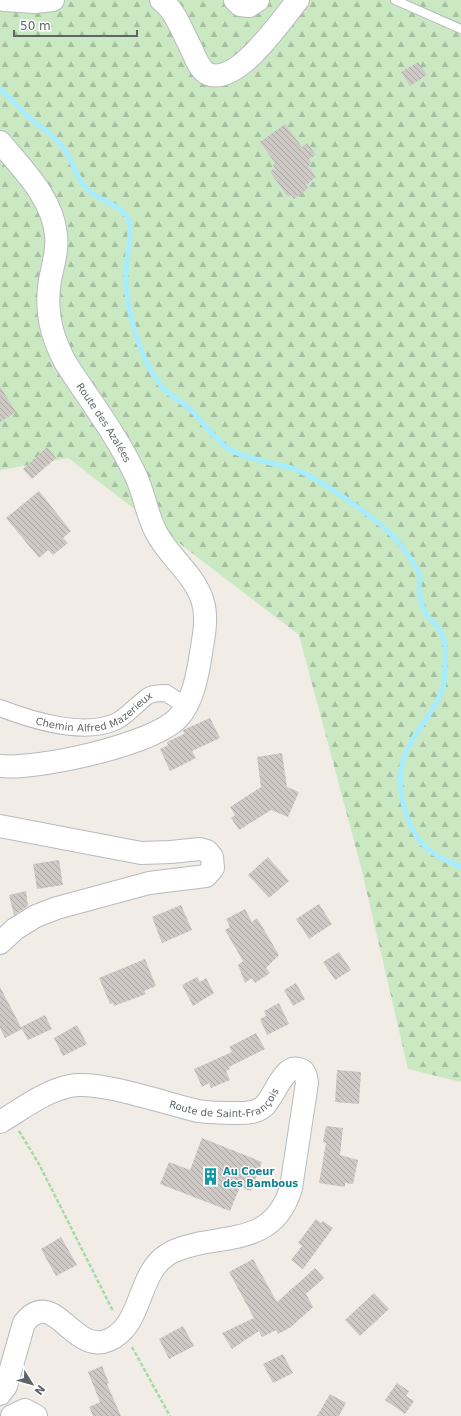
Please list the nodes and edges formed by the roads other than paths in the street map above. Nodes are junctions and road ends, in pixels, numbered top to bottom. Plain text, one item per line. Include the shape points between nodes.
1 (4, 0) edge
2 (53, 0) edge
3 (161, 0) edge
4 (235, 0) edge
5 (258, 0) edge
6 (298, 0) edge
7 (395, 0) edge
8 (461, 29) edge
9 (0, 142) edge
10 (186, 706) junction
11 (0, 708) edge
12 (0, 766) edge
13 (0, 826) edge
14 (0, 943) edge
15 (5, 1119) edge
16 (0, 1394) edge
17 (12, 1416) edge
18 (36, 1416) edge

1 - 2 main road
3 - 6 main road via 178,22 200,66 207,74 220,76 239,66 260,48
4 - 5 main road via 240,5 250,6
7 - 8 lane
9 - 10 main road, Route des Azalées via 42,194 52,215 56,235 48,313 56,344 134,472 159,538 196,586 202,599 205,612 204,636 198,671
10 - 11 street, Chemin Alfred Mazerieux via 166,693 149,695 134,710 116,722 91,727 60,726
10 - 12 main road via 178,718 147,738 38,765
13 - 14 main road via 141,853 200,849 208,851 212,857 213,868 206,876 149,883 57,908 36,916 15,929
15 - 16 main road, Route de Saint-François via 45,1096 71,1086 93,1086 199,1111 252,1112 263,1108 288,1071 298,1069 305,1074 306,1096 291,1188 286,1204 273,1221 243,1235 183,1247 166,1255 153,1267 123,1330 108,1341 88,1340 79,1336 50,1312 38,1311 24,1323 6,1386
17 - 18 main road via 25,1410

